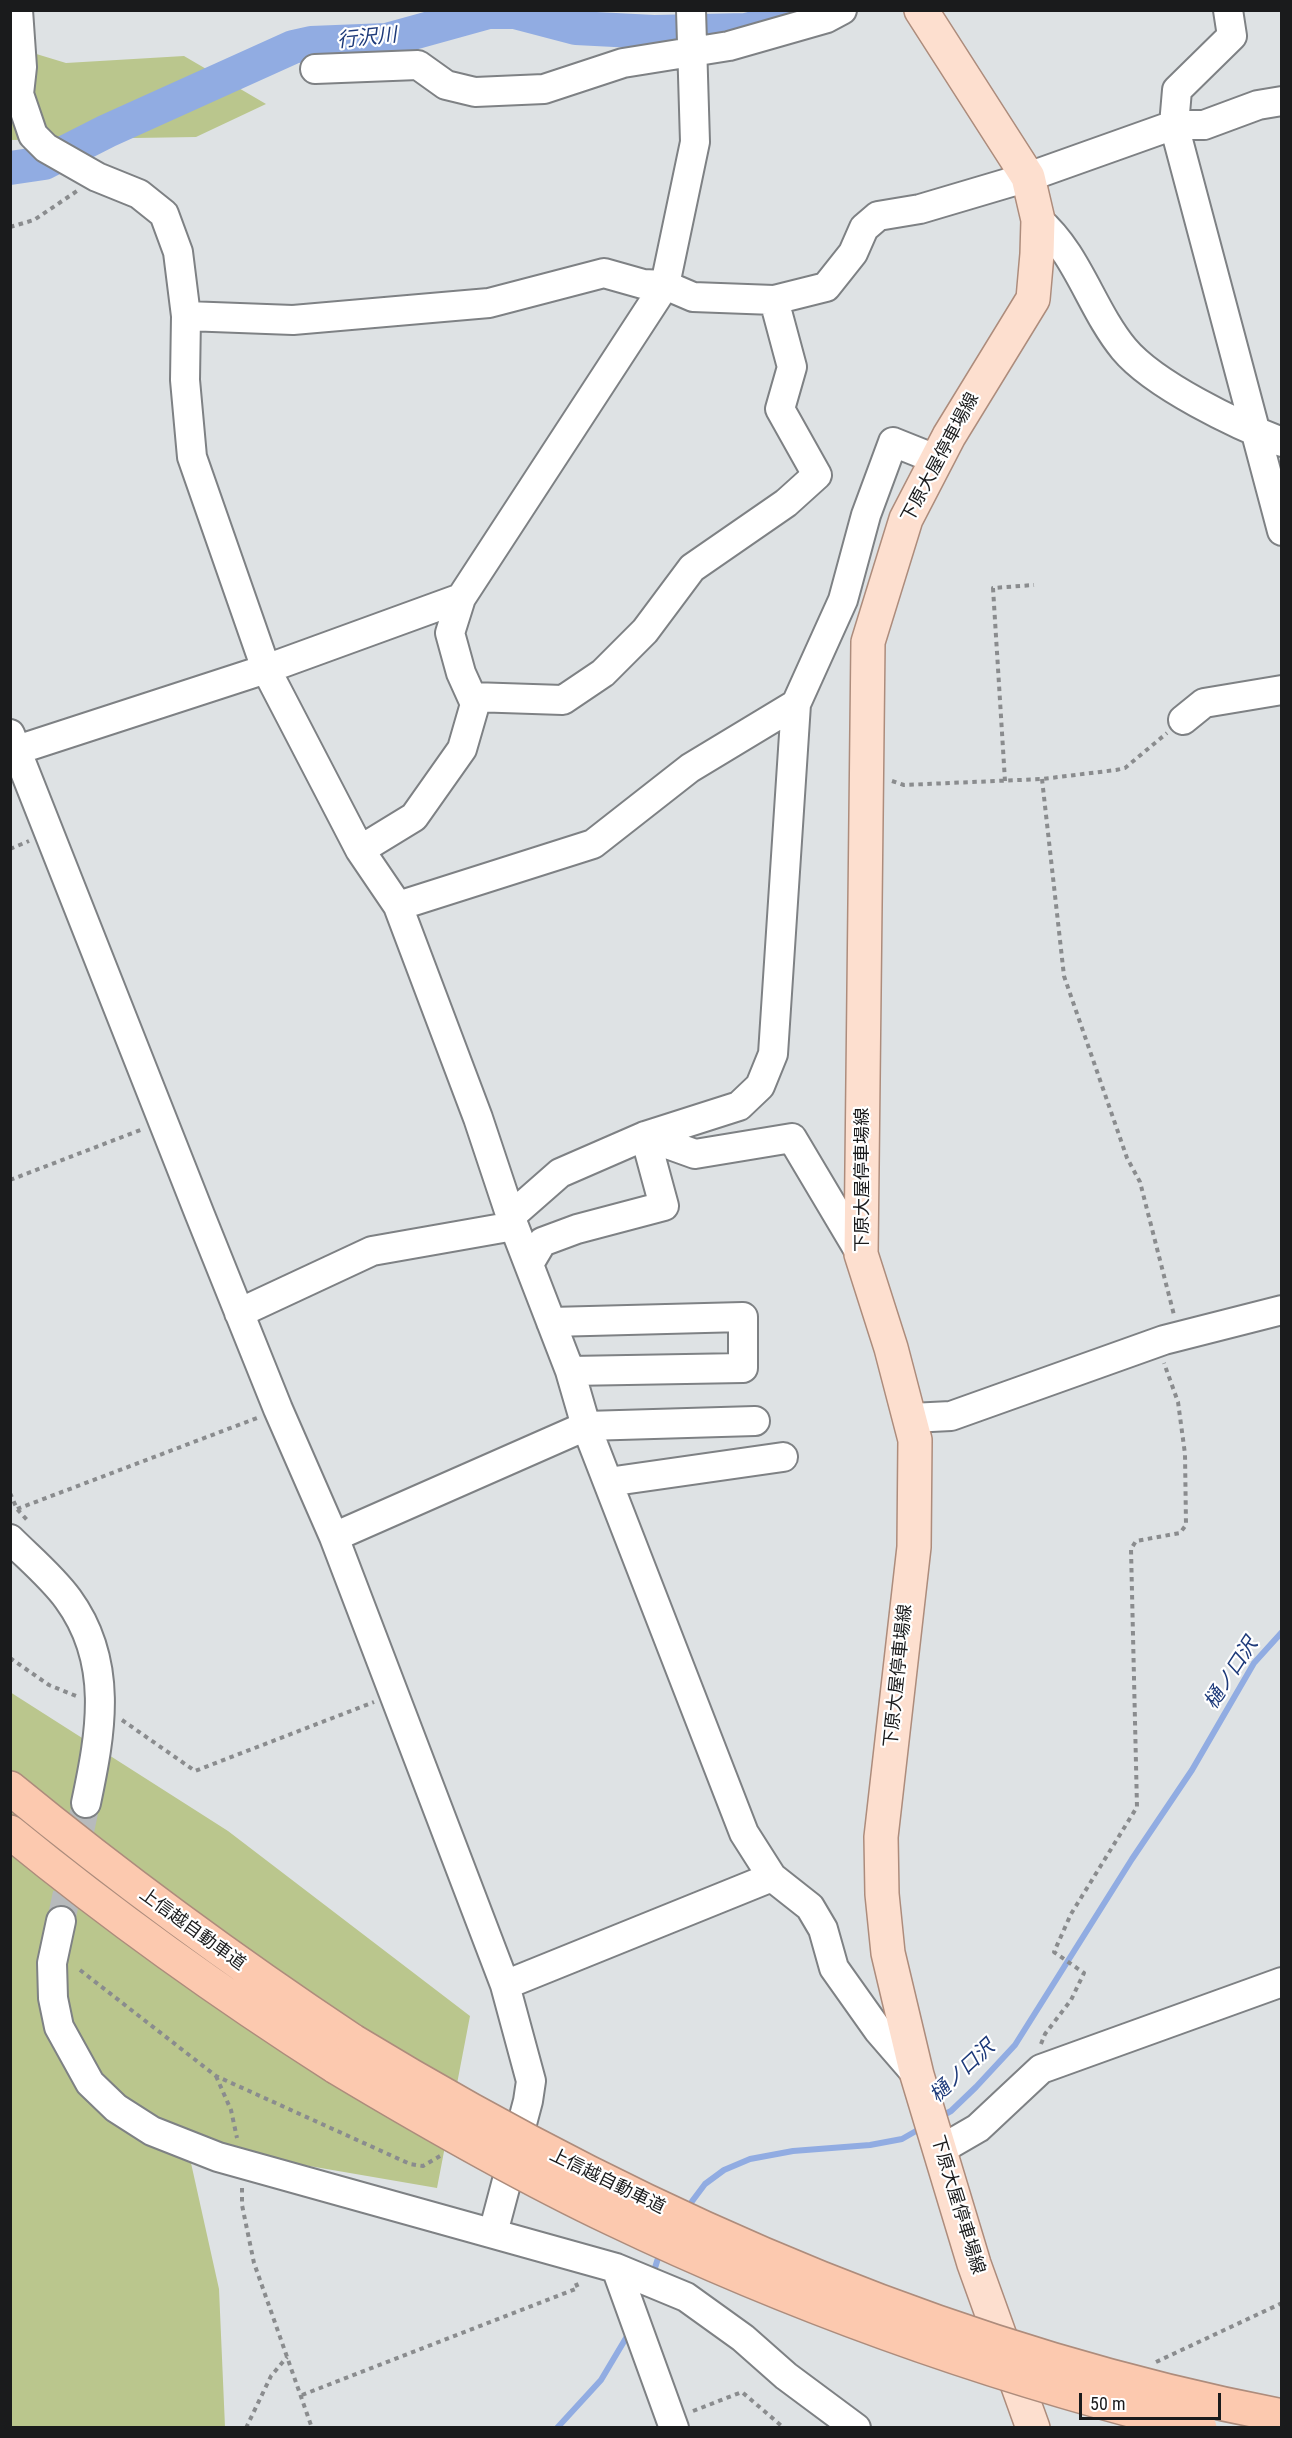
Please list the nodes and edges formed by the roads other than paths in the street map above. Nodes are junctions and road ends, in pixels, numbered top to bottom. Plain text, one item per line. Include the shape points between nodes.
1 (18, 10) edge
2 (691, 10) edge
3 (842, 10) edge
4 (921, 10) edge
5 (1228, 10) edge
6 (694, 50) junction
7 (315, 69) dead end
8 (1281, 101) edge
9 (1174, 125) junction
10 (1028, 177) junction
11 (1038, 220) junction
12 (665, 285) junction
13 (774, 300) junction
14 (186, 316) junction
15 (1268, 437) edge
16 (935, 464) junction
17 (1281, 531) edge
18 (461, 598) junction
19 (266, 669) junction
20 (1281, 690) edge
21 (472, 697) junction
22 (796, 704) junction
23 (1183, 720) road end
24 (14, 742) edge
25 (360, 850) junction
26 (398, 906) junction
27 (645, 1136) junction
28 (512, 1221) junction
29 (861, 1254) junction
30 (529, 1264) junction
31 (1281, 1310) edge
32 (239, 1313) junction
33 (551, 1322) junction
34 (570, 1371) junction
35 (911, 1418) junction
36 (755, 1421) dead end
37 (586, 1426) junction
38 (783, 1457) dead end
39 (608, 1482) junction
40 (334, 1537) junction
41 (10, 1539) edge
42 (10, 1788) edge
43 (86, 1803) tunnel mouth
44 (10, 1832) edge
45 (772, 1877) junction
46 (61, 1920) tunnel mouth
47 (1281, 1982) edge
48 (505, 1985) junction
49 (344, 2054) junction
50 (917, 2075) junction
51 (934, 2131) junction
52 (493, 2233) junction
53 (616, 2268) junction
54 (1281, 2416) edge
55 (672, 2424) edge
56 (856, 2427) edge
57 (1033, 2427) edge
58 (1200, 2427) edge

1 - 14 street via 22,67 19,94 33,135 46,148 139,194 164,214 178,252
2 - 6 street
3 - 6 street via 827,18 729,46
4 - 10 main road, 下原大屋停車場線
5 - 9 street via 1232,36 1177,90
6 - 7 street via 623,63 544,89 475,92 446,85 418,65
6 - 12 street via 695,142
8 - 9 street via 1258,105 1204,125
9 - 10 street
9 - 15 street
10 - 11 main road, 下原大屋停車場線
10 - 13 street via 920,209 878,216 864,228 853,253 826,287
11 - 15 street via 1056,236 1124,349 1151,376
11 - 16 main road, 下原大屋停車場線 via 1033,299
12 - 13 street via 693,297
12 - 14 street via 643,284 604,273 489,303 293,320
12 - 18 street
13 - 21 street via 792,367 780,409 817,475 786,503 692,568 645,631 603,673 563,700
14 - 19 street via 185,380 192,457
15 - 17 street
16 - 22 street via 923,454 893,442 866,515 843,600
16 - 29 main road, 下原大屋停車場線 via 906,519 867,642
18 - 19 street
18 - 21 street via 450,633
19 - 24 street
19 - 25 street
20 - 23 street via 1204,703
21 - 25 street via 475,704 462,749 414,817
22 - 26 street via 690,768 593,843
22 - 27 street via 773,1054 760,1086 739,1106
24 - 32 street
25 - 26 street
26 - 28 street via 478,1118
27 - 28 street via 560,1173
27 - 29 street via 696,1154 792,1138
27 - 30 street via 664,1206 542,1242
28 - 30 street
28 - 32 street via 372,1251
29 - 35 main road, 下原大屋停車場線
30 - 33 street
31 - 35 street via 1168,1339 951,1416
32 - 40 street
33 - 34 street
33 - 34 street via 743,1317 743,1368
34 - 37 street
35 - 50 main road, 下原大屋停車場線 via 915,1440 914,1547 882,1837 882,1894 888,1953
36 - 37 street
37 - 39 street
37 - 40 street
38 - 39 street
39 - 45 street via 744,1833
40 - 48 street
41 - 43 street via 68,1599 93,1646 102,1693 97,1752
42 - 49 highway, 上信越自動車道
44 - 49 highway, 上信越自動車道 via 76,1886 246,2010
45 - 48 street
45 - 50 street via 810,1907 823,1929 834,1968 878,2030
46 - 52 street via 52,1964 59,2027 90,2083 116,2108 152,2131 218,2157
47 - 51 street via 1041,2069 978,2128
48 - 52 street via 531,2081
49 - 54 highway, 上信越自動車道, bridge via 627,2193 826,2281 935,2320 1131,2380
49 - 58 highway, 上信越自動車道, bridge via 523,2174 759,2284 920,2347 1037,2384
50 - 51 main road, 下原大屋停車場線
51 - 57 main road, 下原大屋停車場線 via 974,2265
52 - 53 street
53 - 55 street
53 - 56 street via 686,2297

